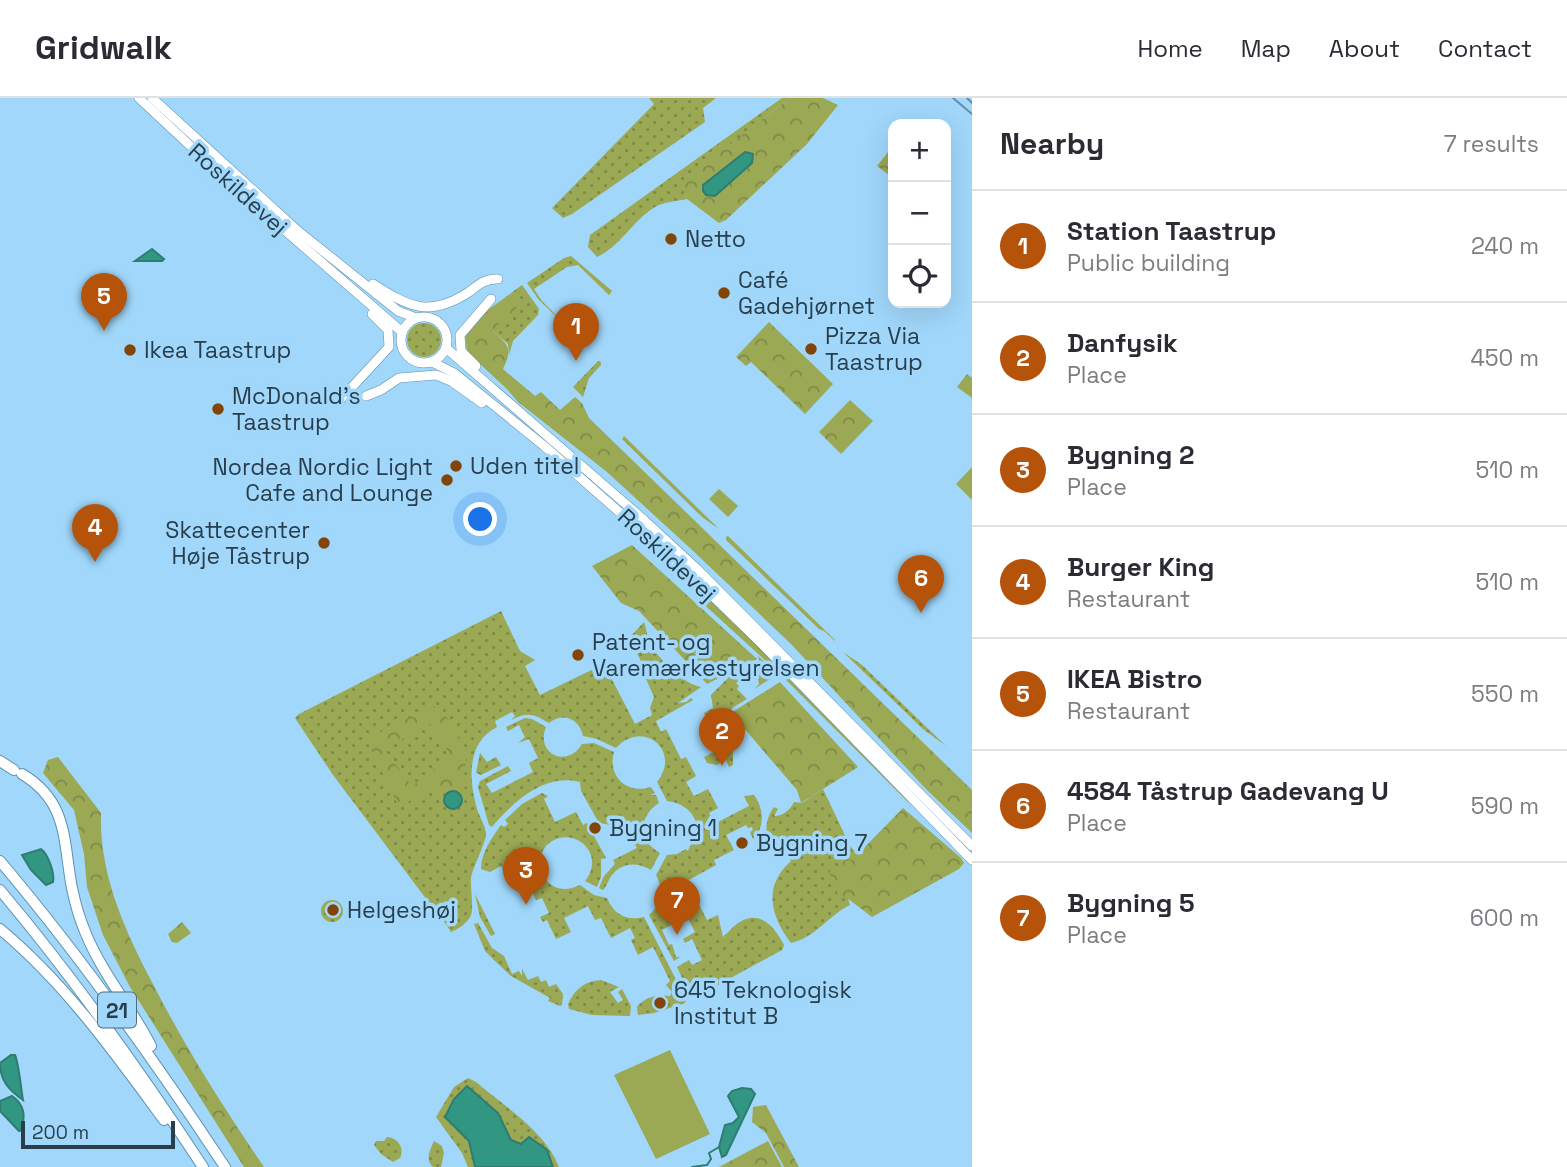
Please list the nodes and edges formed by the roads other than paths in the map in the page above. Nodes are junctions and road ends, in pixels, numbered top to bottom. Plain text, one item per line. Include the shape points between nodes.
1 (139, 98) edge
2 (152, 98) edge
3 (325, 265) junction
4 (358, 279) junction
5 (498, 279) dead end
6 (491, 299) dead end
7 (416, 318) junction
8 (402, 332) junction
9 (446, 348) junction
10 (432, 362) junction
11 (482, 379) junction
12 (366, 396) dead end
13 (341, 399) dead end
14 (503, 412) junction
15 (0, 761) edge
16 (972, 846) edge
17 (972, 860) edge
18 (0, 861) edge
19 (0, 890) edge
20 (0, 929) edge
21 (153, 1060) junction
22 (188, 1144) junction
23 (203, 1167) edge
24 (225, 1167) edge

1 - 3 main road, Roskildevej
2 - 4 main road, Roskildevej via 298,231
3 - 8 main road, Roskildevej
3 - 13 main road via 389,334 385,353
4 - 5 main road via 416,307 452,303 489,278
4 - 7 main road, Roskildevej via 398,311
6 - 11 main road via 460,335 461,351
7 - 8 main road
7 - 9 main road via 432,318 442,325
8 - 10 main road via 407,356 417,362
9 - 10 main road
9 - 11 main road, Roskildevej
10 - 14 main road, Roskildevej via 454,373
11 - 16 main road, Roskildevej via 707,579
12 - 14 main road via 399,378 436,375
14 - 17 main road, Roskildevej via 691,575
15 - 21 highway via 41,789 60,815 72,889 85,933 151,1045
18 - 21 highway, 21
19 - 22 highway, 21 via 86,999
20 - 22 highway via 80,1010 165,1122
21 - 24 highway, 21
22 - 23 highway, 21

